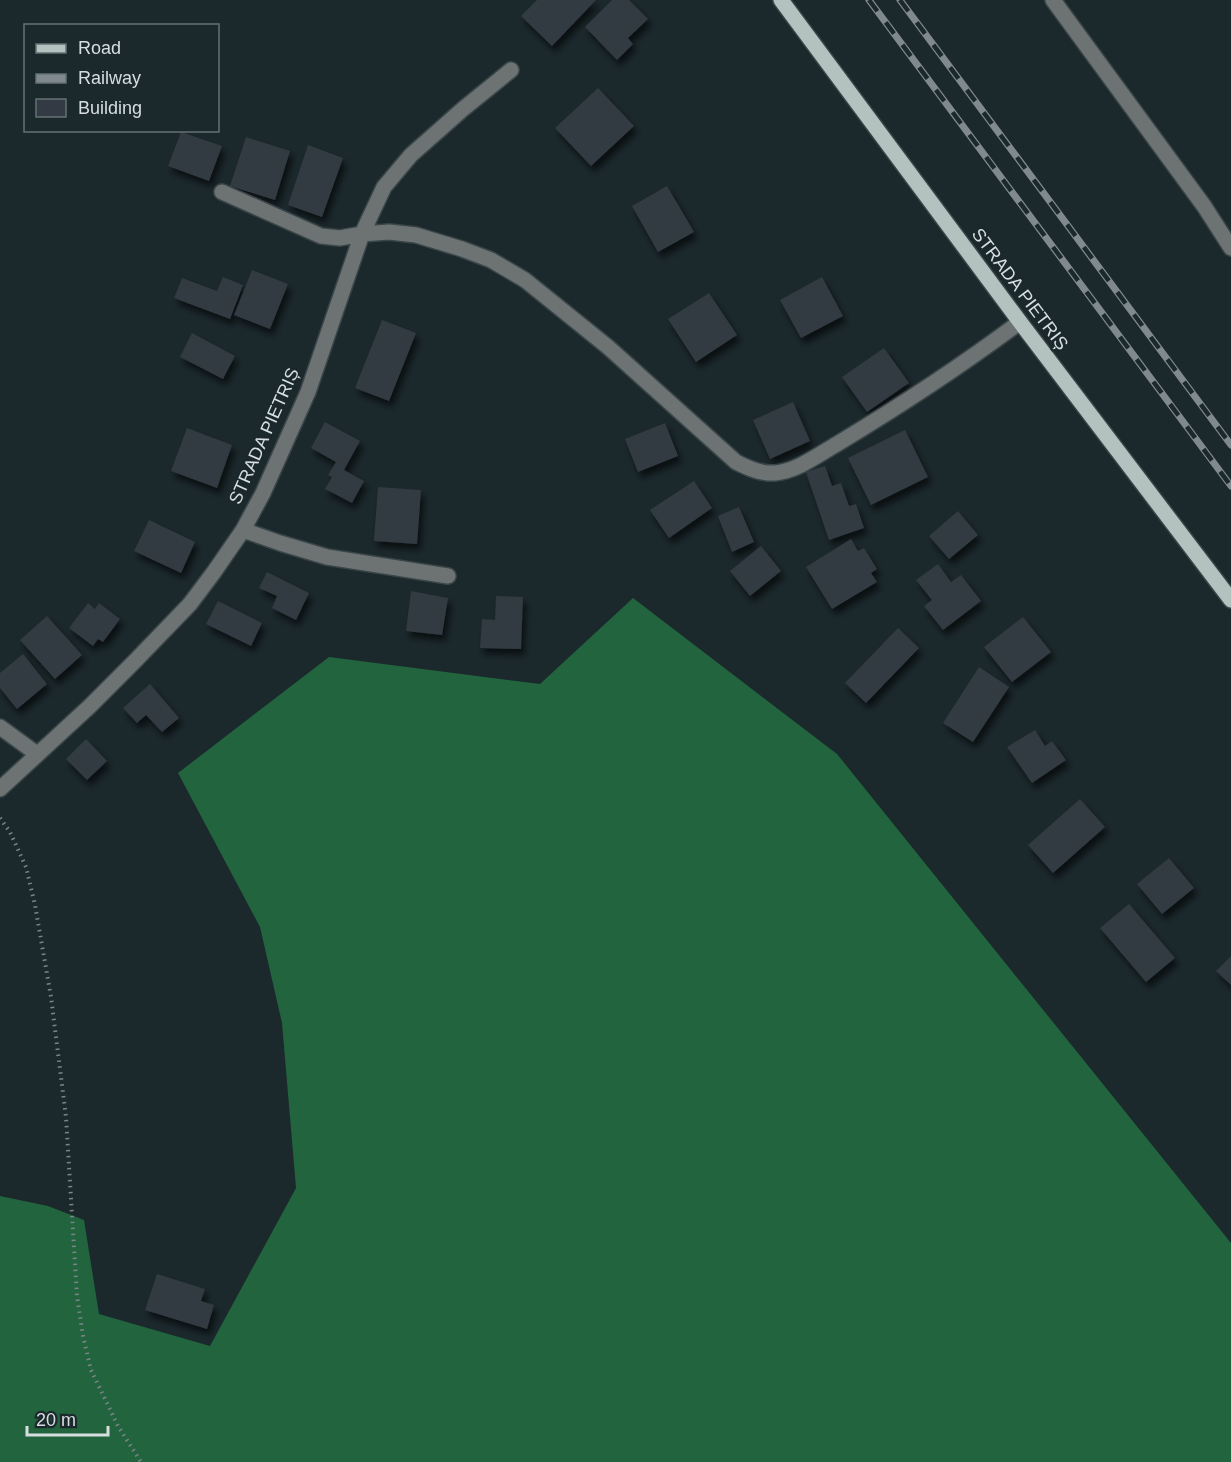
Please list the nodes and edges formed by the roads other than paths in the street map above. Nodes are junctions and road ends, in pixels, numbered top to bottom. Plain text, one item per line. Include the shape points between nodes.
1 (781, 0) edge
2 (1053, 0) edge
3 (511, 70) dead end
4 (222, 192) dead end
5 (362, 234) junction
6 (1231, 248) edge
7 (1020, 322) junction
8 (243, 530) junction
9 (448, 576) dead end
10 (1231, 600) edge
11 (0, 727) edge
12 (37, 754) junction
13 (0, 789) edge

1 - 7 main road, STRADA PIETRIȘ
2 - 6 street
3 - 5 street, STRADA PIETRIȘ via 411,154 384,187
4 - 5 street via 321,236
5 - 7 street via 416,235 491,260 525,280 608,347 736,462 753,471 775,473 796,468 975,356
5 - 8 street, STRADA PIETRIȘ via 308,392
7 - 10 main road, STRADA PIETRIȘ
8 - 9 street via 327,557
8 - 12 street, STRADA PIETRIȘ via 190,604
11 - 12 street
12 - 13 street, STRADA PIETRIȘ

